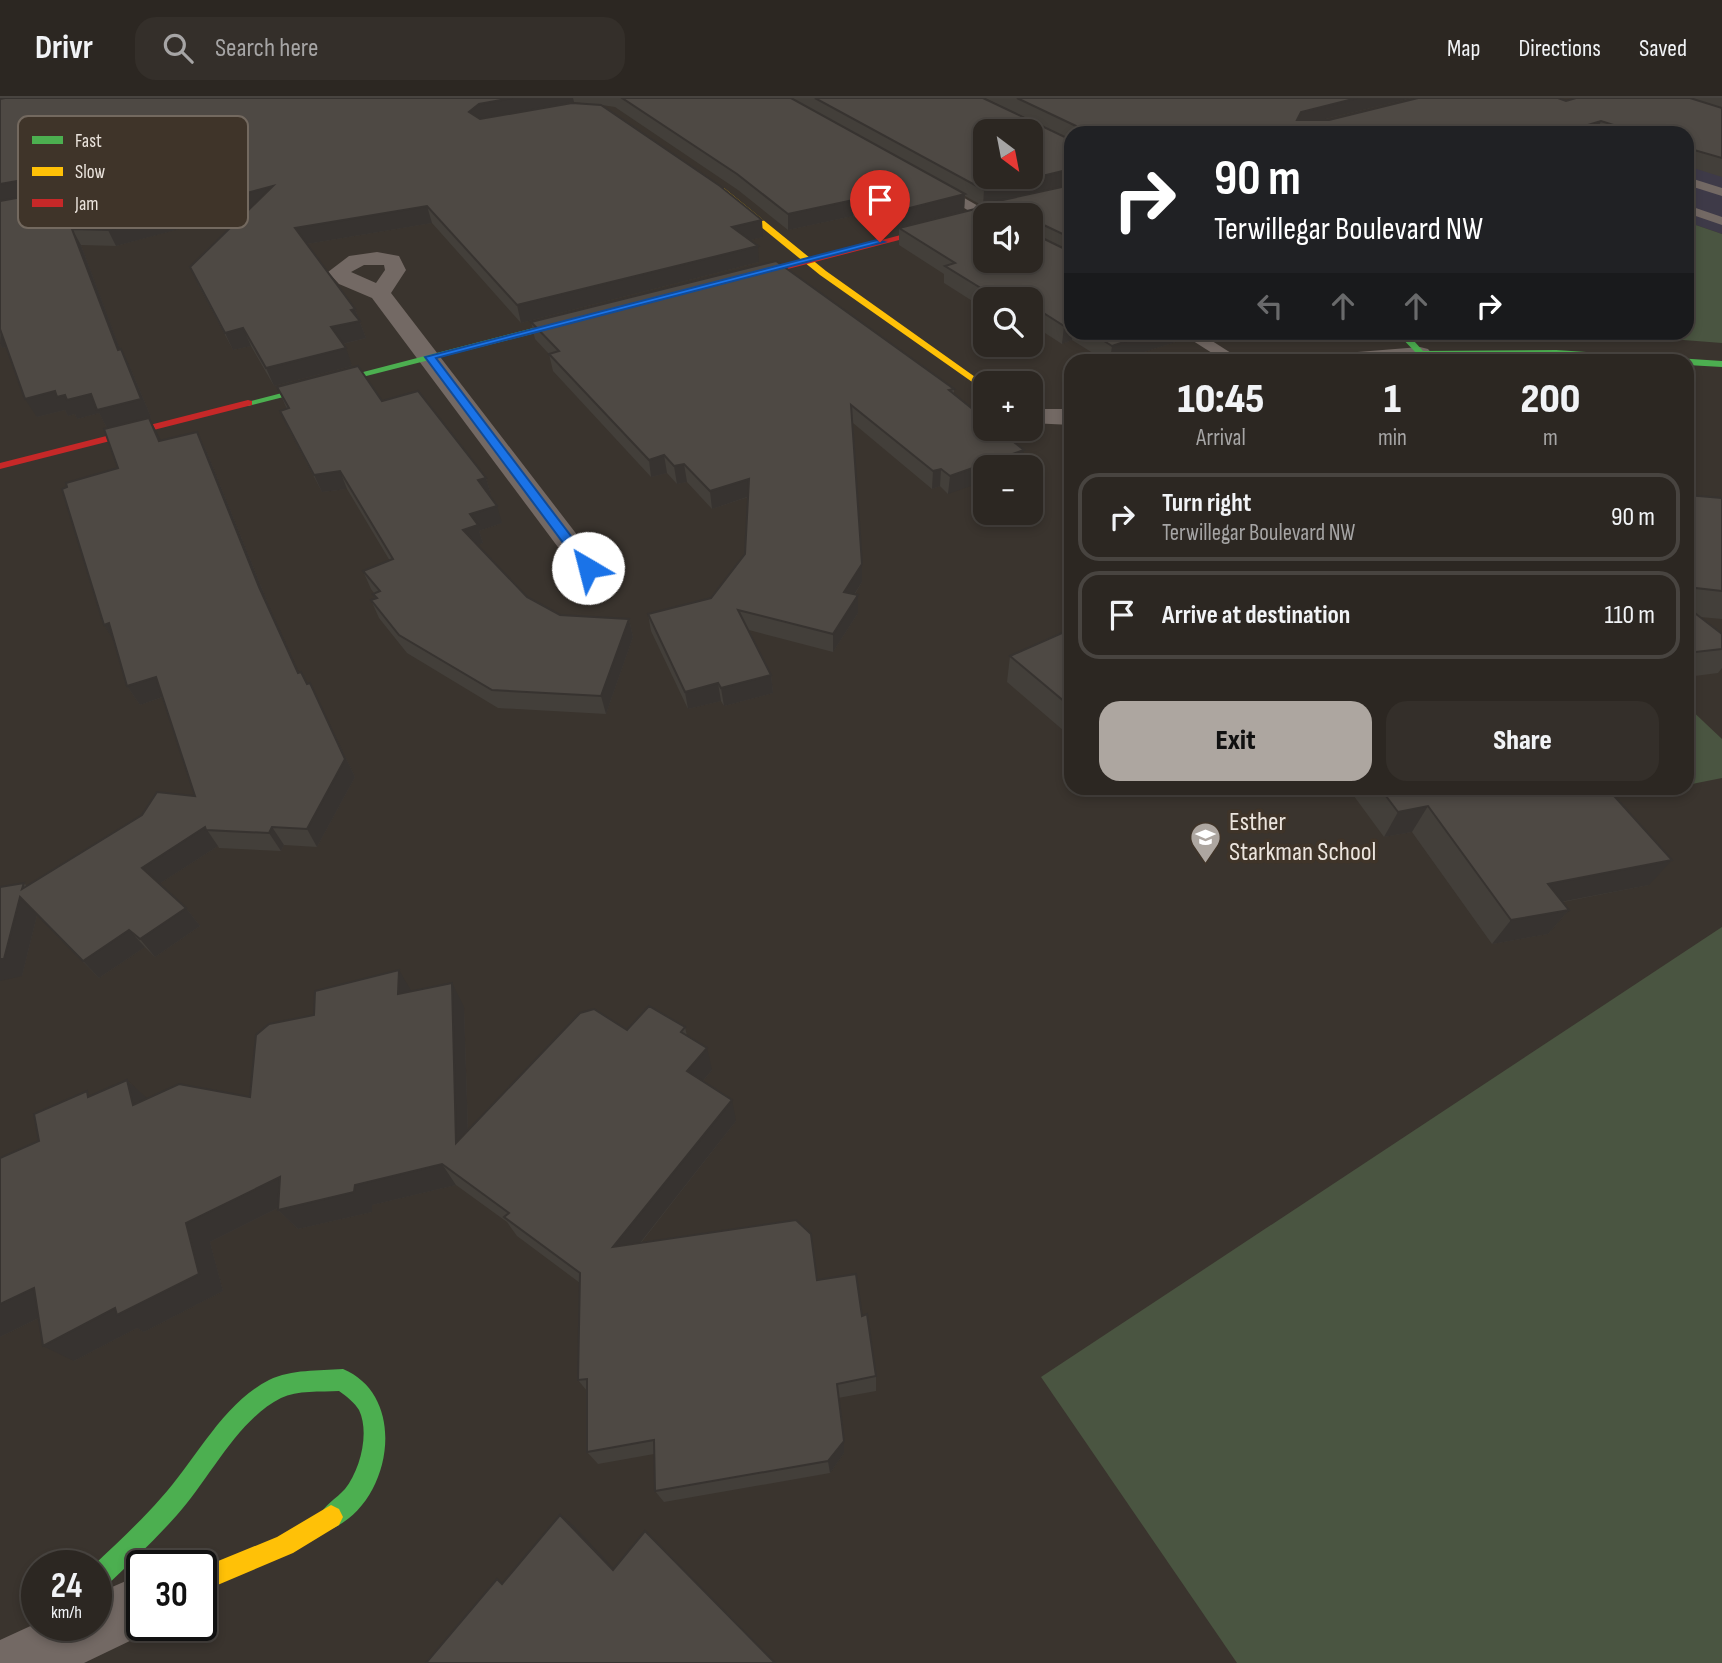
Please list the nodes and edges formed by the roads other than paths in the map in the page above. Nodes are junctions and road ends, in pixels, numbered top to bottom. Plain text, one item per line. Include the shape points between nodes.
1 (919, 178) edge
2 (708, 181) edge
3 (1694, 183) edge
4 (1722, 192) edge
5 (973, 205) edge
6 (1694, 211) edge
7 (973, 218) edge
8 (1722, 221) edge
9 (808, 261) junction
10 (713, 285) edge
11 (380, 293) dead end
12 (605, 312) edge
13 (1200, 340) edge
14 (1407, 340) edge
15 (1224, 354) edge
16 (1420, 354) joint
17 (1571, 354) edge
18 (430, 357) junction
19 (1694, 362) edge
20 (1722, 364) edge
21 (973, 379) edge
22 (1043, 418) edge
23 (1064, 418) edge
24 (0, 466) edge
25 (588, 568) dead end
26 (128, 1550) edge
27 (126, 1551) edge
28 (112, 1565) edge
29 (217, 1573) edge
30 (30, 1641) edge
31 (65, 1641) edge
32 (6, 1663) edge
33 (19, 1663) edge

1 - 5 lane
2 - 9 street
3 - 4 lane
6 - 8 lane
7 - 9 street
9 - 10 street
9 - 21 street
11 - 18 street
12 - 18 street
13 - 15 lane
14 - 16 street
16 - 17 street
18 - 24 street
18 - 25 street
19 - 20 street
22 - 23 street
26 - 29 street via 157,1522 225,1434 266,1394 307,1378 343,1380 369,1405 373,1427 377,1450 362,1488 306,1536
27 - 28 street
30 - 32 street
31 - 33 street

